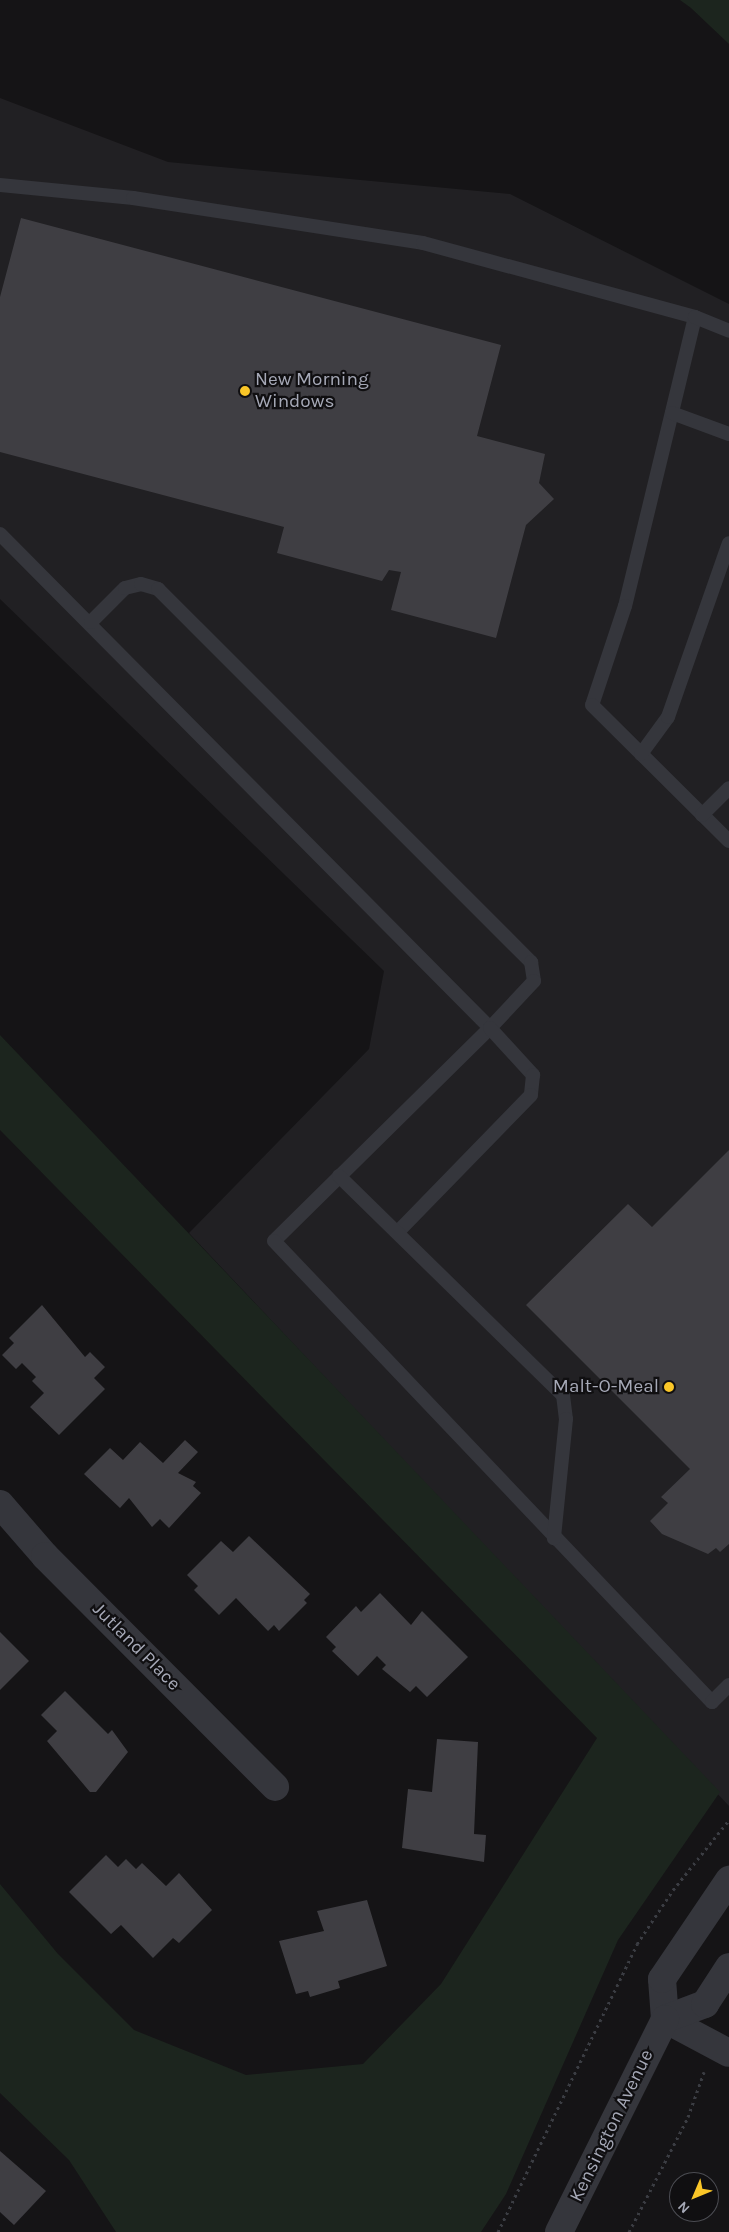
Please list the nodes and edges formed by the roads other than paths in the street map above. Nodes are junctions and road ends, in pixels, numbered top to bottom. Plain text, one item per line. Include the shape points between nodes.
1 (0, 185) edge
2 (695, 317) junction
3 (729, 331) edge
4 (672, 413) junction
5 (729, 434) edge
6 (0, 534) edge
7 (729, 544) edge
8 (90, 622) junction
9 (641, 754) junction
10 (729, 788) edge
11 (702, 815) junction
12 (729, 841) edge
13 (490, 1028) junction
14 (339, 1176) junction
15 (398, 1232) junction
16 (0, 1504) edge
17 (554, 1538) junction
18 (729, 1685) edge
19 (275, 1787) dead end
20 (729, 1880) edge
21 (729, 1967) edge
22 (665, 2020) junction
23 (722, 2048) edge
24 (559, 2232) edge

1 - 2 lane via 133,198 423,243
2 - 3 lane
2 - 4 lane
4 - 5 lane
4 - 9 lane via 625,606 592,706
6 - 8 lane
7 - 9 lane via 668,717
8 - 13 lane
8 - 13 lane via 125,588 141,584 158,589 531,962 534,982
9 - 11 lane
10 - 11 lane
11 - 12 lane
13 - 14 lane
13 - 15 lane via 533,1075 531,1095
14 - 15 lane
14 - 17 lane via 274,1241
15 - 17 lane via 563,1395 566,1419
16 - 19 street, Jutland Place via 45,1556
17 - 18 lane via 712,1702
20 - 22 street via 662,1979
21 - 22 street via 705,2004
22 - 23 street
22 - 24 street, Kensington Avenue

